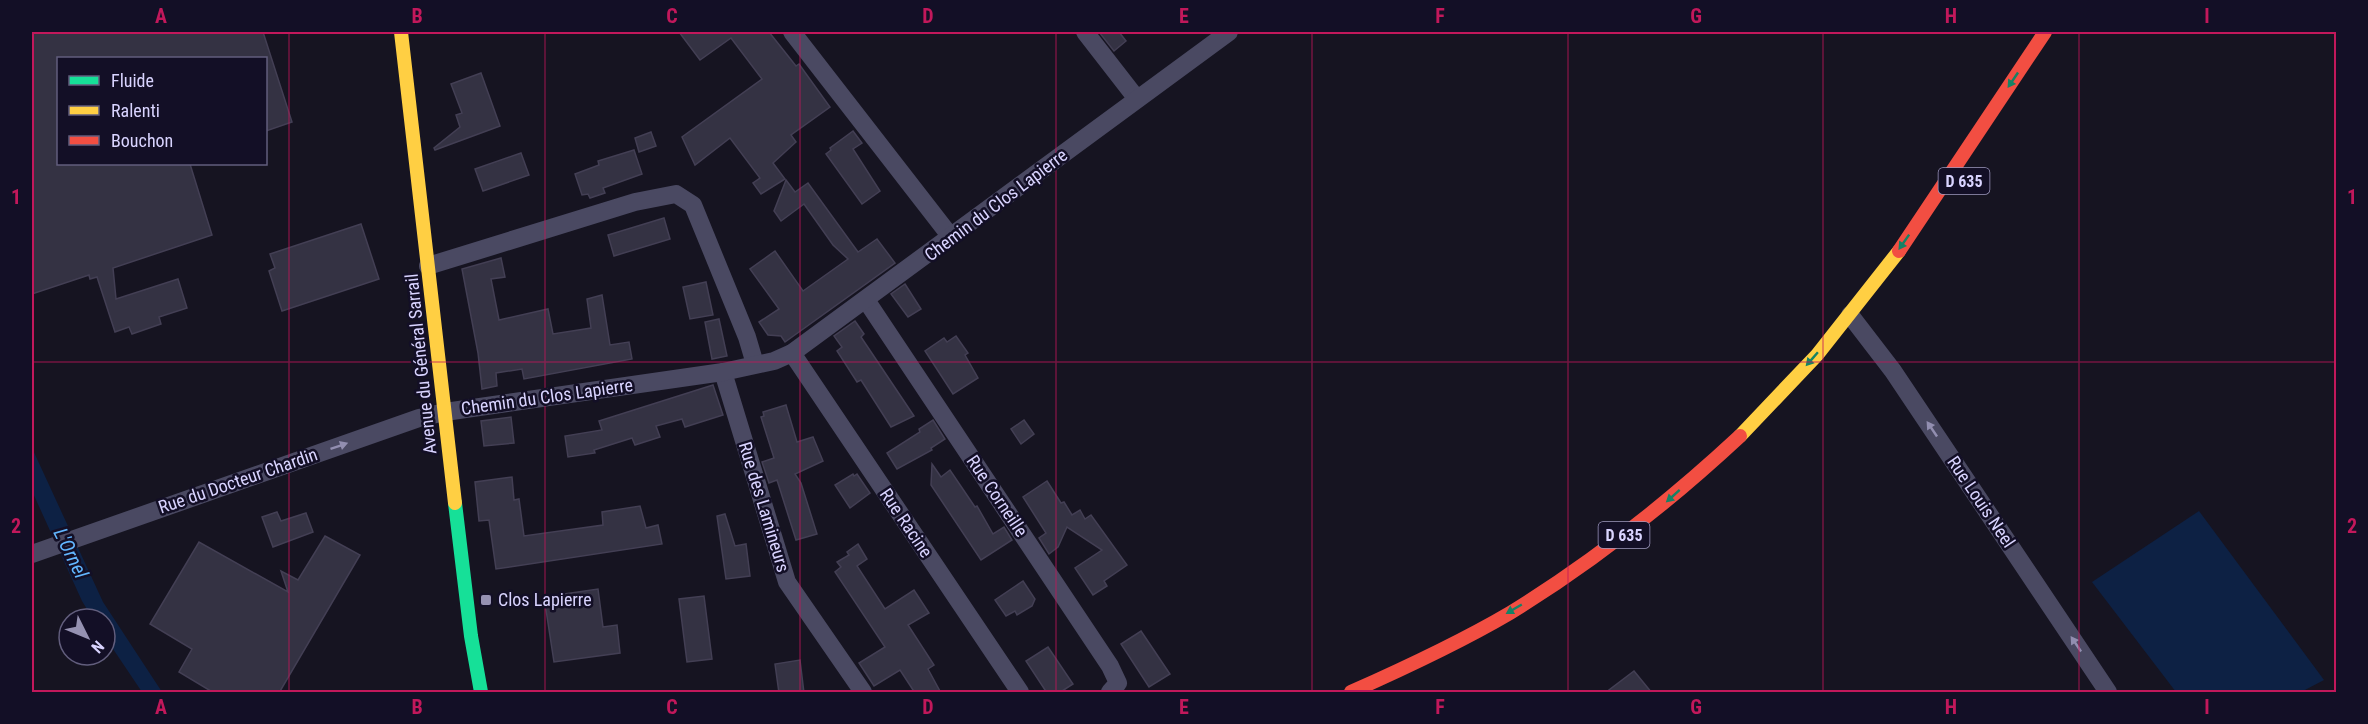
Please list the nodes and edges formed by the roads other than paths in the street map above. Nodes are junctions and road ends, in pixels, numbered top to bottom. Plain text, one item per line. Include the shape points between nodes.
1 (402, 32) edge
2 (792, 32) edge
3 (1085, 32) edge
4 (1229, 32) edge
5 (2045, 32) edge
6 (1137, 99) junction
7 (951, 237) junction
8 (428, 266) junction
9 (866, 300) junction
10 (1857, 324) junction
11 (792, 354) junction
12 (1836, 354) dead end
13 (755, 364) junction
14 (1821, 371) dead end
15 (723, 372) junction
16 (445, 412) junction
17 (1767, 428) dead end
18 (1736, 459) dead end
19 (37, 552) edge
20 (1518, 624) dead end
21 (1490, 640) dead end
22 (481, 693) edge
23 (863, 693) edge
24 (1020, 693) edge
25 (1110, 693) edge
26 (1351, 693) edge
27 (2108, 693) edge

1 - 8 main road, Avenue du Général Sarrail
2 - 7 street
3 - 6 street
4 - 6 street, Chemin du Clos Lapierre
5 -> 10 main road, D 635 via 1904,243
6 - 7 street, Chemin du Clos Lapierre
7 - 9 street, Chemin du Clos Lapierre
8 - 13 street via 634,202 676,194 693,205
8 - 16 main road, Avenue du Général Sarrail
9 - 11 street, Chemin du Clos Lapierre
9 - 25 street, Rue Corneille via 1110,666 1118,683
10 -> 26 main road, D 635 via 1667,501 1602,552 1530,600 1453,644
27 -> 10 street, Rue Louis Neel via 1893,371
11 - 13 street, Chemin du Clos Lapierre
11 - 24 street, Rue Racine
12 - 14 main road
13 - 15 street, Chemin du Clos Lapierre
15 - 16 street, Chemin du Clos Lapierre
15 - 23 street, Rue des Lamineurs via 787,582
19 -> 16 street, Rue du Docteur Chardin
16 - 22 main road, Avenue du Général Sarrail
17 - 18 main road
20 - 21 main road

